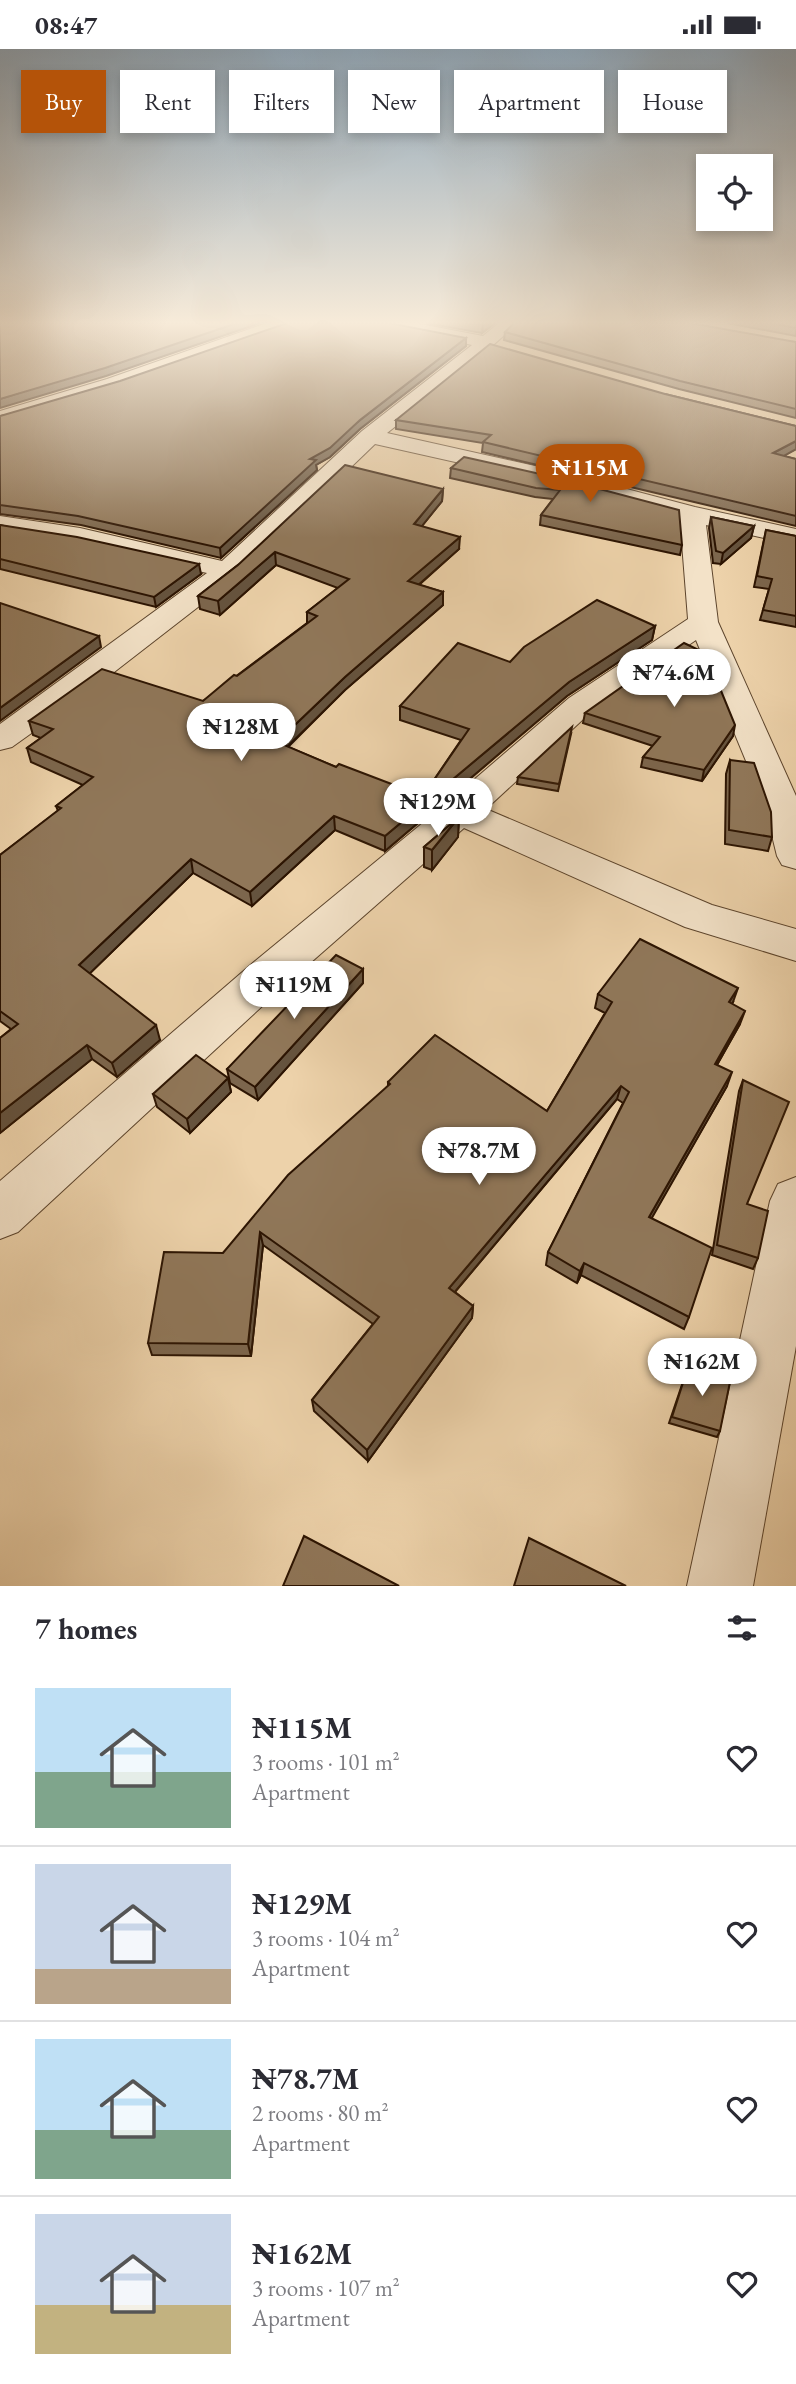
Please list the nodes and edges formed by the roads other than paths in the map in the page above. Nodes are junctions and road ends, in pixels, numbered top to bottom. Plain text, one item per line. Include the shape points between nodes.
1 (76, 395) edge
2 (424, 395) edge
3 (0, 418) edge
4 (370, 436) junction
5 (692, 514) junction
6 (0, 524) edge
7 (796, 537) edge
8 (228, 570) junction
9 (703, 622) junction
10 (0, 740) edge
11 (790, 808) edge
12 (460, 811) junction
13 (796, 856) edge
14 (796, 945) edge
15 (796, 1201) edge
16 (0, 1214) edge
17 (720, 1586) edge

1 - 3 street
2 - 4 street
4 - 5 street
4 - 8 street
5 - 7 street
5 - 9 street
6 - 8 street via 80,536
8 - 10 street
9 - 11 street
9 - 12 street via 580,705
11 - 13 street
12 - 14 street via 699,916
12 - 16 street via 268,974
15 - 17 street

